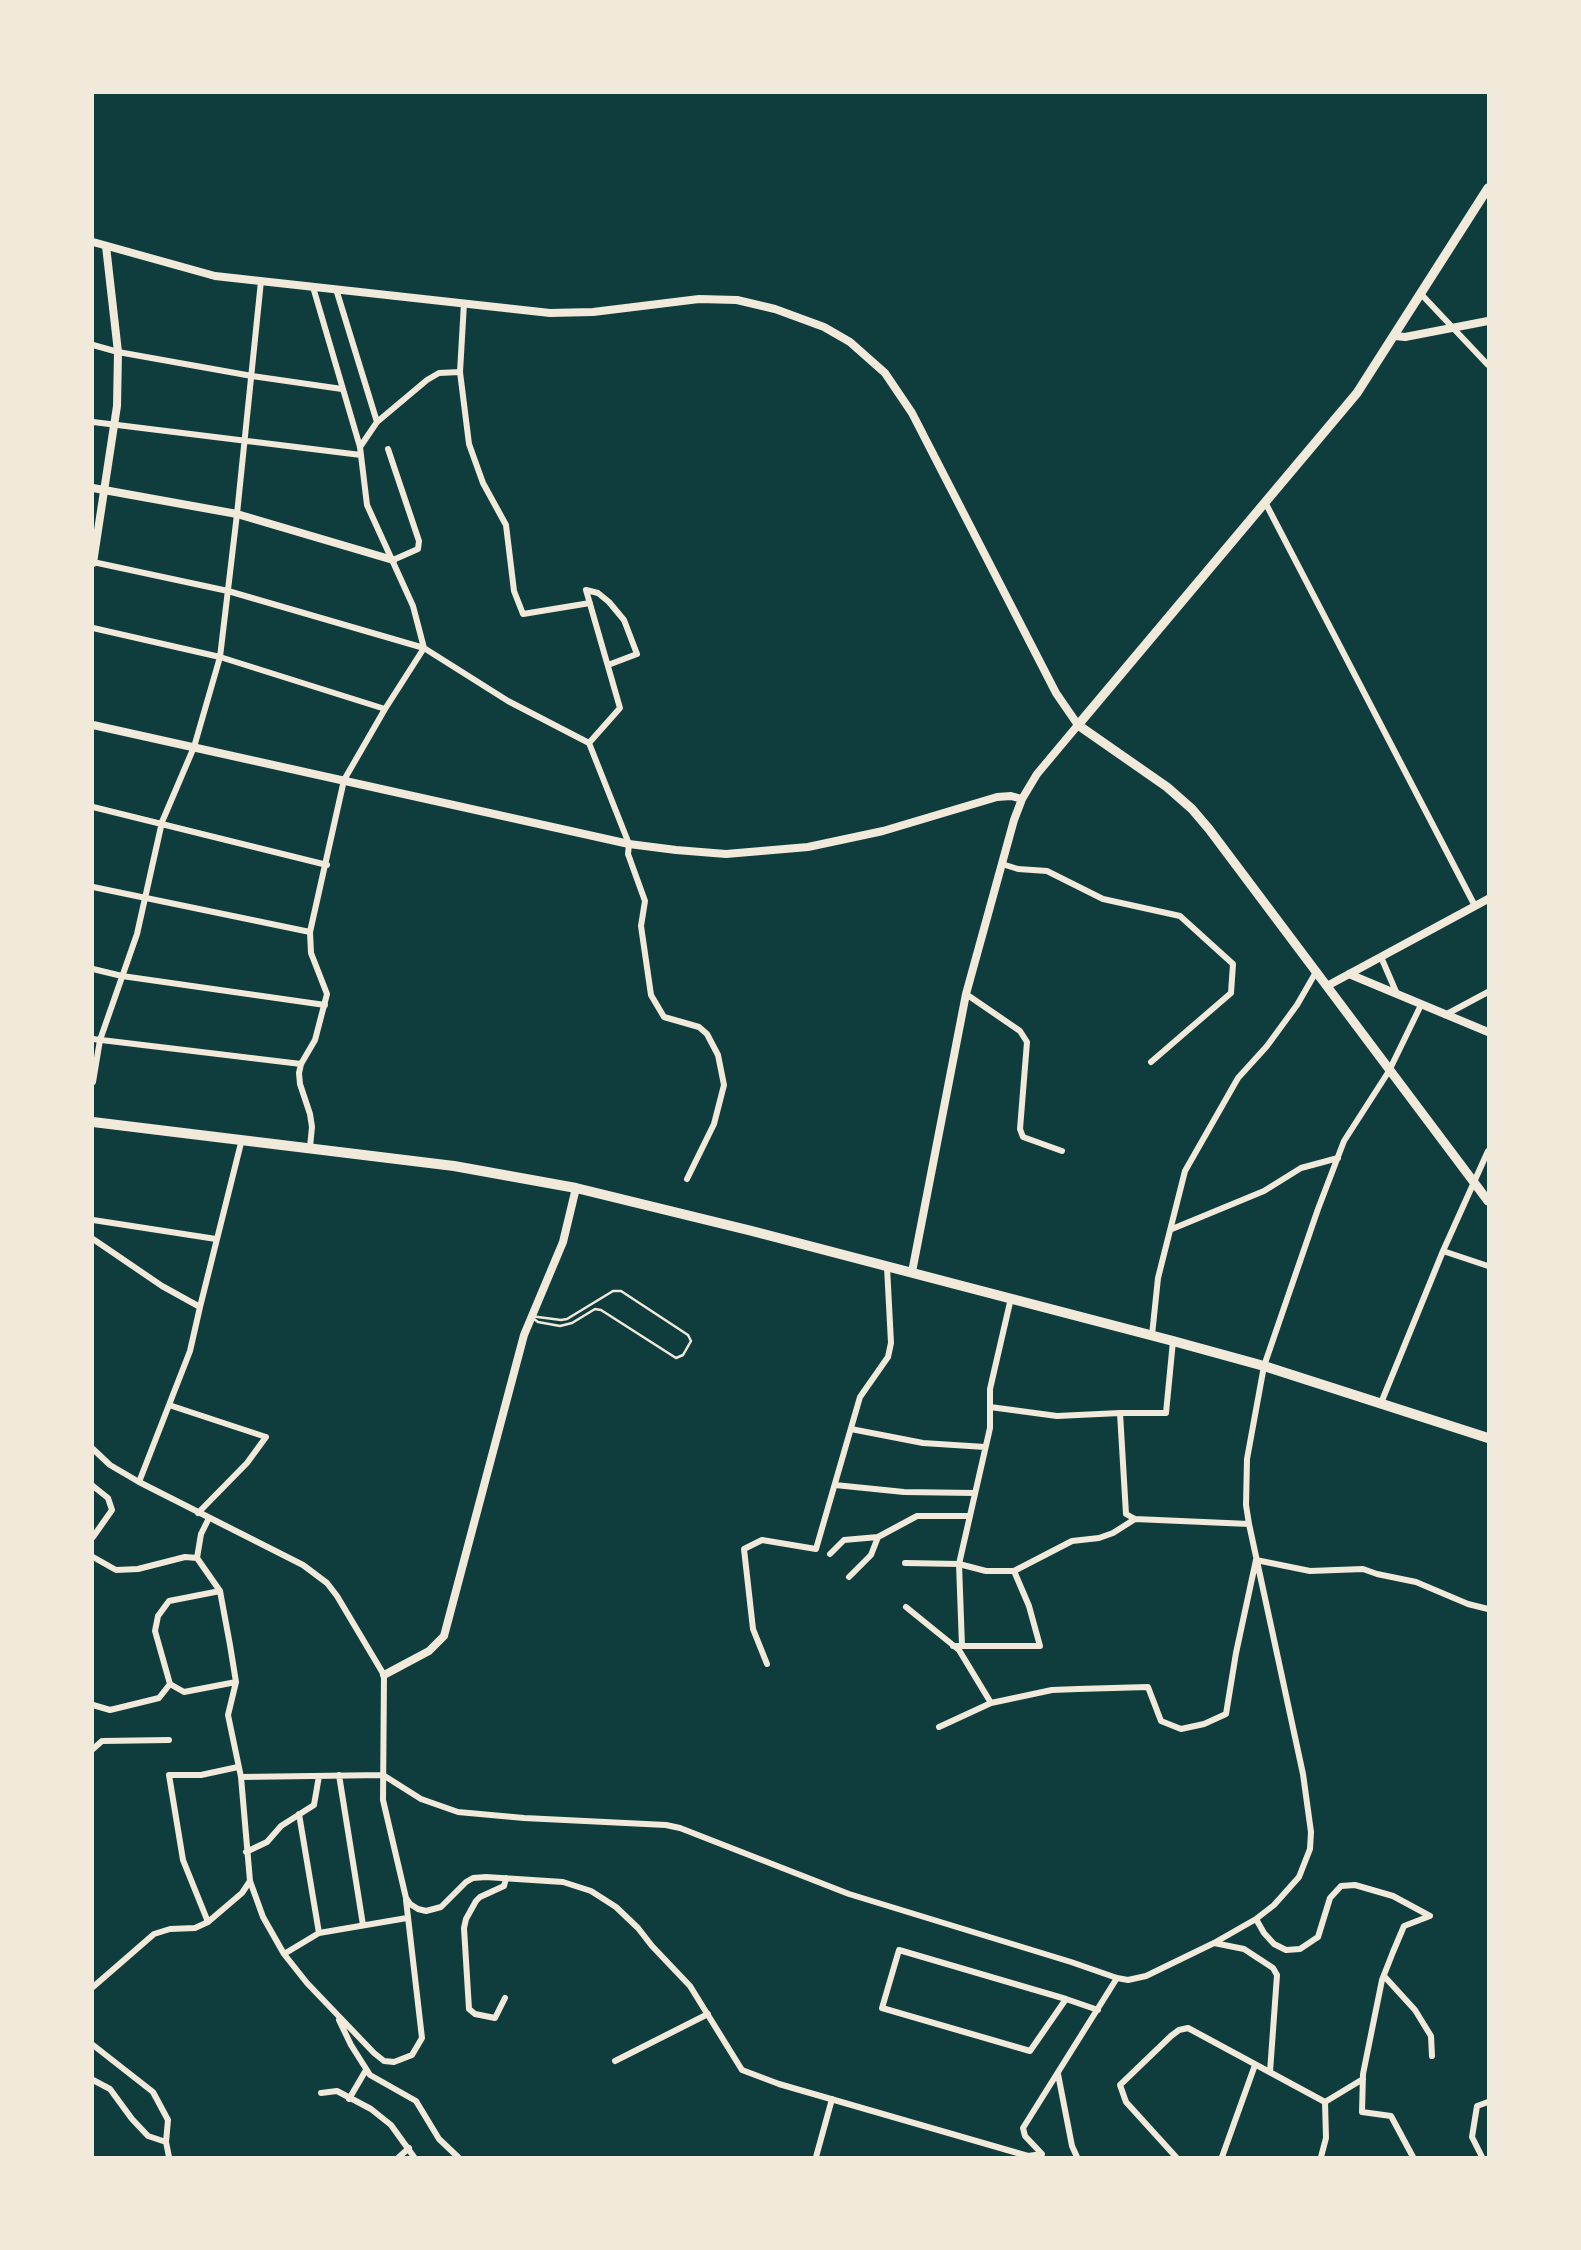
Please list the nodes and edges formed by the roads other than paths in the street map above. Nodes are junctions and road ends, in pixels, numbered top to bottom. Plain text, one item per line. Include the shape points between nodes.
1 (1488, 188) edge
2 (93, 242) edge
3 (106, 246) junction
4 (261, 281) junction
5 (313, 287) junction
6 (336, 289) junction
7 (1422, 294) junction
8 (464, 303) junction
9 (1488, 321) edge
10 (1455, 328) junction
11 (1395, 336) junction
12 (93, 345) edge
13 (118, 352) junction
14 (1488, 365) edge
15 (460, 372) junction
16 (252, 376) junction
17 (342, 389) junction
18 (93, 422) edge
19 (377, 422) junction
20 (114, 426) junction
21 (245, 440) junction
22 (360, 447) junction
23 (388, 449) dead end
24 (361, 455) junction
25 (93, 488) edge
26 (105, 489) junction
27 (1265, 502) junction
28 (237, 514) junction
29 (393, 559) junction
30 (93, 562) edge
31 (228, 591) junction
32 (590, 603) junction
33 (93, 628) edge
34 (424, 648) junction
35 (220, 657) junction
36 (608, 665) junction
37 (385, 709) junction
38 (1077, 724) junction
39 (93, 725) edge
40 (589, 743) junction
41 (194, 747) junction
42 (344, 780) junction
43 (1022, 799) junction
44 (93, 807) edge
45 (162, 822) junction
46 (629, 844) junction
47 (1002, 864) junction
48 (327, 865) junction
49 (93, 887) edge
50 (145, 898) junction
51 (1488, 899) edge
52 (1475, 906) junction
53 (310, 932) junction
54 (1381, 957) junction
55 (93, 969) edge
56 (1316, 972) junction
57 (1349, 974) junction
58 (122, 976) junction
59 (1326, 986) junction
60 (1488, 992) edge
61 (966, 994) junction
62 (1397, 995) junction
63 (1422, 1005) junction
64 (325, 1006) junction
65 (1445, 1014) junction
66 (1488, 1032) edge
67 (96, 1039) edge
68 (1151, 1062) dead end
69 (301, 1064) junction
70 (1390, 1072) junction
71 (93, 1082) edge
72 (93, 1122) edge
73 (242, 1139) junction
74 (310, 1147) junction
75 (1488, 1150) edge
76 (1062, 1151) dead end
77 (1338, 1158) junction
78 (687, 1179) dead end
79 (1474, 1181) junction
80 (576, 1188) junction
81 (1488, 1200) edge
82 (93, 1220) edge
83 (1172, 1228) junction
84 (93, 1239) edge
85 (216, 1239) junction
86 (1443, 1251) junction
87 (887, 1266) junction
88 (1488, 1266) edge
89 (912, 1272) junction
90 (1011, 1298) junction
91 (200, 1307) junction
92 (530, 1316) junction
93 (1152, 1335) junction
94 (1173, 1341) junction
95 (1264, 1366) junction
96 (1381, 1403) junction
97 (169, 1405) junction
98 (990, 1406) junction
99 (1120, 1413) junction
100 (851, 1429) junction
101 (1488, 1438) edge
102 (985, 1447) junction
103 (93, 1449) edge
104 (139, 1482) junction
105 (835, 1485) junction
106 (93, 1486) edge
107 (975, 1493) junction
108 (198, 1513) junction
109 (970, 1516) junction
110 (209, 1518) junction
111 (1135, 1520) junction
112 (1249, 1524) junction
113 (878, 1536) junction
114 (93, 1537) edge
115 (830, 1554) dead end
116 (93, 1556) edge
117 (197, 1558) junction
118 (1256, 1560) junction
119 (905, 1563) dead end
120 (959, 1564) junction
121 (1014, 1571) junction
122 (849, 1577) dead end
123 (220, 1591) junction
124 (906, 1606) dead end
125 (1488, 1609) edge
126 (953, 1646) junction
127 (962, 1646) junction
128 (767, 1664) dead end
129 (384, 1675) junction
130 (236, 1682) junction
131 (170, 1684) junction
132 (992, 1703) junction
133 (93, 1705) edge
134 (939, 1727) dead end
135 (169, 1740) dead end
136 (93, 1749) edge
137 (238, 1767) junction
138 (339, 1775) junction
139 (383, 1775) junction
140 (319, 1776) junction
141 (241, 1777) junction
142 (299, 1814) junction
143 (246, 1852) junction
144 (506, 1878) junction
145 (250, 1881) junction
146 (406, 1898) junction
147 (407, 1918) junction
148 (1256, 1919) junction
149 (208, 1922) junction
150 (363, 1925) junction
151 (318, 1933) junction
152 (1214, 1943) junction
153 (285, 1954) junction
154 (1384, 1976) junction
155 (1117, 1978) junction
156 (93, 1987) edge
157 (505, 1998) dead end
158 (1066, 1999) junction
159 (1098, 2010) junction
160 (708, 2014) junction
161 (337, 2015) junction
162 (93, 2045) edge
163 (1432, 2056) dead end
164 (615, 2061) dead end
165 (1255, 2065) junction
166 (366, 2070) junction
167 (1270, 2072) junction
168 (1058, 2074) junction
169 (93, 2080) edge
170 (1363, 2080) junction
171 (321, 2092) dead end
172 (349, 2099) junction
173 (832, 2099) junction
174 (1325, 2102) junction
175 (1488, 2102) edge
176 (166, 2142) junction
177 (409, 2148) junction
178 (1043, 2155) edge
179 (169, 2157) edge
180 (399, 2157) edge
181 (414, 2157) edge
182 (458, 2157) edge
183 (816, 2157) edge
184 (1077, 2157) edge
185 (1176, 2157) edge
186 (1222, 2157) edge
187 (1321, 2157) edge
188 (1413, 2157) edge
189 (1482, 2157) edge

1 - 7 main road
2 - 3 street
3 - 4 street via 215,276
3 - 13 street
4 - 5 street
4 - 16 street
5 - 6 street
5 - 17 street
6 - 8 street
6 - 19 street
7 - 10 street
7 - 11 main road
8 - 15 street
8 - 38 street via 593,313 699,299 737,300 801,318 850,342 885,373 912,413 1056,693
9 - 10 street
10 - 11 street
10 - 14 street
11 - 27 main road via 1357,393
12 - 13 street
13 - 16 street
13 - 20 street
15 - 19 street via 439,373 427,380
15 - 32 street via 469,444 506,525 514,591 523,614
16 - 17 street
16 - 21 street
17 - 22 street
18 - 20 street
19 - 22 street
20 - 21 street
20 - 26 street
21 - 24 street
21 - 28 street
22 - 24 street
23 - 29 street via 419,541 418,549
24 - 29 street via 368,505
25 - 26 street
26 - 28 street
26 - 30 street
27 - 38 main road
27 - 52 street
28 - 29 street
28 - 31 street
29 - 34 street
30 - 31 street
31 - 34 street
31 - 35 street
32 - 36 street
32 - 36 street via 586,590 610,602 624,620 637,654
33 - 35 street
34 - 37 street
34 - 40 street via 508,701
35 - 37 street
35 - 41 street
36 - 40 street via 620,708
37 - 42 street
38 - 43 street
38 - 56 main road via 1192,809
39 - 41 street
40 - 46 street
41 - 42 street
41 - 45 street
42 - 46 street
42 - 48 street
43 - 46 street via 996,797 883,831 808,846 726,853
43 - 47 street
44 - 45 street
45 - 48 street
45 - 50 street
46 - 78 street via 628,854 645,901 641,926 651,995 664,1017 699,1027 707,1034 718,1055 724,1085 714,1124
47 - 61 street
47 - 68 street via 1046,871 1103,899 1180,916 1233,964 1231,993
48 - 53 street
49 - 50 street
50 - 53 street
50 - 58 street
51 - 52 street
52 - 54 street
53 - 64 street via 311,953 327,993
54 - 57 street
54 - 62 street
55 - 58 street
56 - 59 main road
56 - 83 street via 1268,1046 1238,1078 1191,1160
57 - 59 street
57 - 62 street
58 - 64 street
58 - 67 street
59 - 70 main road
60 - 65 street
61 - 76 street via 1020,1031 1027,1042 1020,1129 1023,1137
61 - 89 street
62 - 63 street
63 - 65 street
63 - 70 street
64 - 69 street via 315,1040
65 - 66 street
67 - 69 street
67 - 71 street
69 - 74 street via 300,1084 312,1127
70 - 77 street via 1344,1141
70 - 79 main road
72 - 73 highway
73 - 74 highway
73 - 85 street
74 - 80 highway via 492,1171
75 - 79 street
77 - 83 street via 1301,1168 1264,1191
77 - 95 street
79 - 81 main road
79 - 86 street
80 - 87 highway
80 - 92 street via 557,1258
82 - 85 street
83 - 93 street via 1158,1278
84 - 91 street
85 - 91 street
86 - 88 street
86 - 96 street
87 - 89 highway
87 - 100 street via 888,1357 860,1397
89 - 90 highway
90 - 93 highway
90 - 98 street
91 - 97 street via 190,1351
92 - 92 lane via 567,1319 621,1291 691,1341 676,1358 601,1310 560,1326
92 - 129 street via 444,1636 429,1651
93 - 94 highway
94 - 95 highway
94 - 99 street via 1166,1413
95 - 96 highway
95 - 112 street via 1247,1459
96 - 101 highway
97 - 104 street
97 - 108 street via 266,1437
98 - 99 street via 1057,1416
98 - 102 street
99 - 111 street via 1126,1514
100 - 102 street via 923,1443
100 - 105 street
102 - 107 street
103 - 104 street
104 - 108 street
105 - 107 street
105 - 128 street via 816,1549 762,1541 744,1549 753,1629
106 - 114 street via 108,1498 112,1510
107 - 109 street
108 - 110 street
109 - 113 street via 917,1516
109 - 120 street
110 - 117 street
110 - 129 street via 303,1564 327,1583
111 - 112 street
111 - 121 street via 1099,1538 1072,1541
112 - 118 street
113 - 115 street via 844,1540
113 - 122 street via 871,1555
116 - 117 street via 116,1570
117 - 123 street
118 - 125 street via 1310,1571 1363,1569 1416,1582
118 - 132 street via 1226,1714 1181,1729 1161,1721 1148,1687 1052,1690
118 - 148 street via 1303,1774 1311,1832 1299,1877
119 - 120 street
120 - 121 street via 986,1571
120 - 127 street
121 - 127 street via 1040,1646
123 - 130 street
123 - 131 street via 169,1601 158,1616 155,1631
124 - 126 street
126 - 127 street
126 - 132 street
129 - 139 street
130 - 131 street via 184,1692
130 - 137 street via 228,1715
131 - 133 street via 159,1698 110,1710
132 - 134 street
135 - 136 street via 102,1741
137 - 141 street
137 - 149 street via 201,1775 169,1775 183,1860
138 - 139 street
138 - 140 street
138 - 150 street
139 - 146 street via 384,1809
139 - 155 street via 421,1799 458,1812 680,1828 849,1894
140 - 141 street
140 - 142 street via 314,1805
141 - 143 street
142 - 143 street via 267,1842
142 - 151 street
143 - 145 street
144 - 146 street via 473,1878 433,1910 418,1909
144 - 157 street via 504,1886 476,1901 464,1928 469,2009 495,2018
144 - 160 street via 562,1882 591,1891 616,1907 690,1986
145 - 149 street
145 - 153 street via 262,1917
146 - 147 street
147 - 150 street
147 - 161 street via 422,2028 418,2047 404,2060 384,2061
148 - 152 street
148 - 154 street via 1274,1944 1286,1950 1300,1949 1318,1937 1330,1898 1342,1886 1393,1896 1430,1916 1405,1926
149 - 156 street via 154,1934
150 - 151 street
151 - 153 street
152 - 155 street via 1146,1976
152 - 167 street via 1244,1949 1277,1975
153 - 161 street
154 - 163 street via 1431,2036
154 - 170 street
155 - 159 street
158 - 158 street via 899,1950 882,2008 1030,2051
158 - 159 street
159 - 168 street
160 - 164 street
160 - 173 street via 743,2070
161 - 166 street
162 - 176 street via 153,2092 168,2120
165 - 167 street
165 - 185 street via 1188,2028 1171,2036 1120,2085 1125,2102
165 - 186 street
166 - 172 street
166 - 182 street via 416,2101 439,2139
167 - 174 street
168 - 178 street via 1023,2128
168 - 184 street
169 - 176 street via 110,2089 148,2136
170 - 174 street
170 - 188 street via 1363,2112 1391,2116
171 - 172 street via 337,2091
172 - 177 street via 391,2125
173 - 178 street via 1017,2155
173 - 183 street
174 - 187 street via 1326,2138
175 - 189 street via 1477,2106 1472,2137
176 - 179 street
177 - 180 street
177 - 181 street

